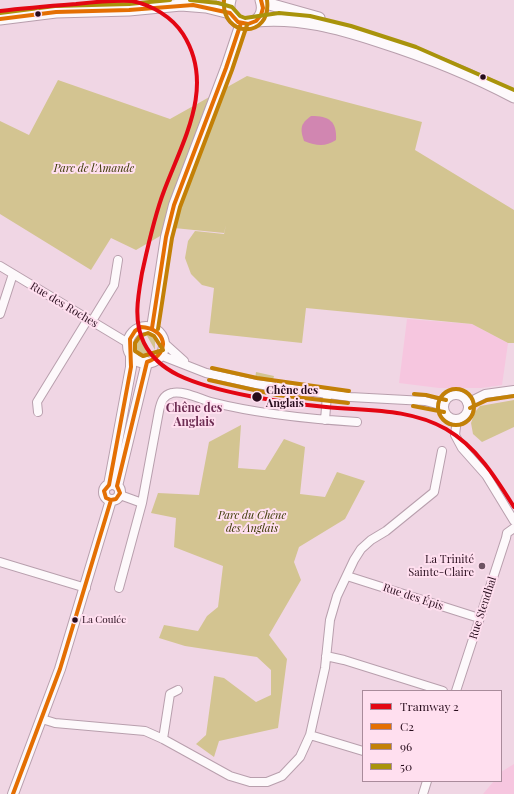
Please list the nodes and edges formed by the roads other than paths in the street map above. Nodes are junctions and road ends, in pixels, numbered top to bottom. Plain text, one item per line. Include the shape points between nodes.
1 (230, 0) edge
2 (262, 1) edge
3 (230, 14) junction
4 (0, 18) edge
5 (256, 21) junction
6 (241, 23) junction
7 (514, 90) edge
8 (514, 97) edge
9 (118, 260) dead end
10 (0, 266) edge
11 (12, 274) junction
12 (0, 314) edge
13 (90, 320) junction
14 (152, 328) junction
15 (128, 343) junction
16 (164, 343) junction
17 (131, 354) junction
18 (160, 355) junction
19 (147, 362) junction
20 (193, 367) junction
21 (514, 390) edge
22 (327, 395) junction
23 (467, 403) junction
24 (444, 406) junction
25 (38, 412) dead end
26 (456, 419) junction
27 (325, 420) junction
28 (357, 422) dead end
29 (442, 451) dead end
30 (114, 492) junction
31 (142, 503) junction
32 (514, 521) edge
33 (514, 528) edge
34 (0, 562) edge
35 (347, 576) junction
36 (86, 588) junction
37 (119, 588) dead end
38 (479, 618) junction
39 (326, 656) junction
40 (178, 690) dead end
41 (440, 690) edge
42 (456, 690) edge
43 (42, 719) junction
44 (310, 735) junction
45 (164, 739) junction
46 (362, 751) edge
47 (427, 782) edge
48 (13, 794) edge
49 (423, 794) edge

1 - 3 main road
2 - 5 main road via 262,13
2 - 7 main road via 413,45
3 - 4 main road via 206,7 181,5
3 - 6 main road
5 - 6 main road
5 - 8 main road via 298,21 349,32 414,52
6 - 14 street via 174,206 166,237
9 - 13 street via 114,284
10 - 11 street, Rue des Roches
11 - 12 street
11 - 13 street, Rue des Roches
13 - 15 street, Rue des Roches
13 - 25 street via 37,402
14 - 15 street via 137,329
14 - 16 street via 160,334
15 - 17 street
16 - 18 street
16 - 20 street
17 - 19 street via 137,360
17 - 30 street
18 - 19 street via 154,361
18 - 20 street
19 - 30 street
20 - 22 street via 206,373 256,384
21 - 23 street via 485,394
22 - 24 street via 425,400
22 - 27 street
23 - 24 street via 462,397 453,396
23 - 26 street via 466,414
24 - 26 street via 448,416
26 - 32 street via 459,443 486,475
27 - 28 street
27 - 31 street via 236,407 174,392 167,394 161,400 158,411
29 - 35 street via 434,492 361,549
30 - 31 street
30 - 36 street
31 - 37 street
33 - 38 street, Rue Stendhal via 506,538
34 - 36 street
35 - 38 street, Rue des Épis
35 - 39 street via 331,614
36 - 43 street
38 - 42 street, Rue Stendhal
39 - 41 street
39 - 44 street via 322,686
40 - 45 street via 170,694
43 - 45 street via 55,723 145,731
43 - 48 street
44 - 45 street via 300,757 288,771 274,780 258,782 230,776
44 - 46 street
47 - 49 street

